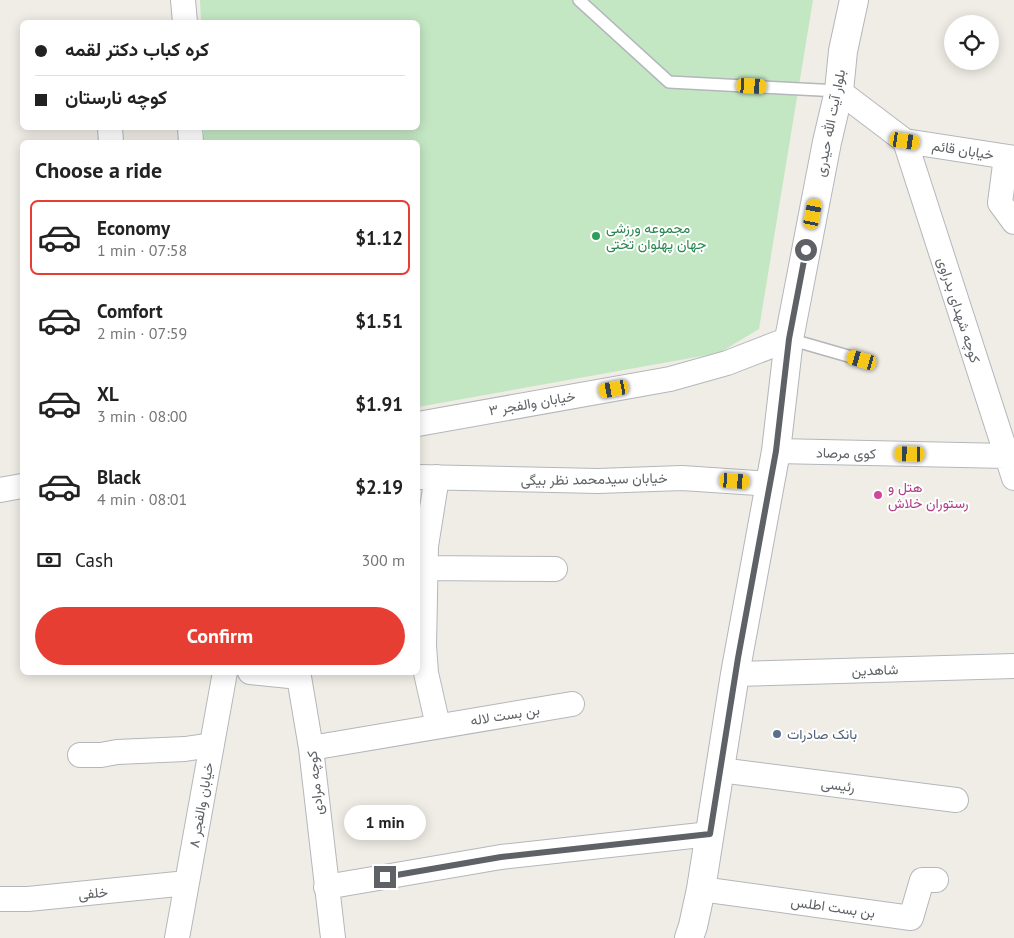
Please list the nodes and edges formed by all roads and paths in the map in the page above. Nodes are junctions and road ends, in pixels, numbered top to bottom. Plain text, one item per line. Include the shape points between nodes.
1 (183, 0) edge
2 (579, 0) edge
3 (854, 0) edge
4 (185, 20) edge
5 (839, 91) junction
6 (905, 141) junction
7 (1010, 157) edge
8 (1014, 222) edge
9 (789, 339) junction
10 (862, 360) dead end
11 (420, 424) edge
12 (776, 451) junction
13 (1007, 456) junction
14 (427, 477) edge
15 (1014, 478) edge
16 (770, 484) junction
17 (20, 486) edge
18 (0, 490) edge
19 (426, 568) junction
20 (555, 569) dead end
21 (1014, 666) edge
22 (735, 674) junction
23 (224, 675) edge
24 (280, 675) edge
25 (572, 704) dead end
26 (438, 726) junction
27 (212, 745) junction
28 (311, 748) junction
29 (80, 755) dead end
30 (720, 770) junction
31 (956, 800) dead end
32 (710, 834) junction
33 (936, 880) dead end
34 (187, 883) junction
35 (326, 887) junction
36 (701, 890) junction
37 (0, 899) edge
38 (692, 934) edge
39 (177, 938) edge
40 (333, 938) edge

1 - 4 street
2 - 5 lane via 669,82
3 - 5 main road, بلوار آیت الله حیدری via 843,51
5 - 6 street, خیابان قائم
5 - 9 main road, بلوار آیت الله حیدری
6 - 7 street, خیابان قائم
6 - 13 street, کوچه شهدای بدراوی
7 - 8 street via 1000,203
9 - 10 lane
9 - 11 street, خیابان والفجر ۳ via 727,363 670,379
9 - 12 main road, بلوار آیت الله حیدری
12 - 13 street, کوی مرصاد
12 - 16 main road, بلوار آیت الله حیدری
13 - 15 street, کوچه شهدای بدراوی
14 - 16 street, خیابان سیدمحمد نظر بیگی via 598,481 682,478
14 - 19 street
16 - 22 main road, بلوار آیت الله حیدری
17 - 18 street
19 - 20 street
19 - 26 street via 424,660
21 - 22 street, شاهدین
22 - 30 main road, بلوار آیت الله حیدری
23 - 27 street, خیابان والفجر ۸
24 - 28 street, کوچه مرادی via 300,677
25 - 26 street, بن بست لاله
26 - 28 street, بن بست لاله
27 - 29 street
27 - 34 street, خیابان والفجر ۸
28 - 35 street, کوچه مرادی
30 - 31 street, رئیسی
30 - 32 main road, بلوار آیت الله حیدری
32 - 35 street via 501,857
32 - 36 main road, بلوار آیت الله حیدری
33 - 36 street, بن بست اطلس via 922,880 911,918
34 - 37 street, خلفی
34 - 39 street, خیابان والفجر ۸
35 - 40 street, کوچه مرادی
36 - 38 main road, بلوار آیت الله حیدری

